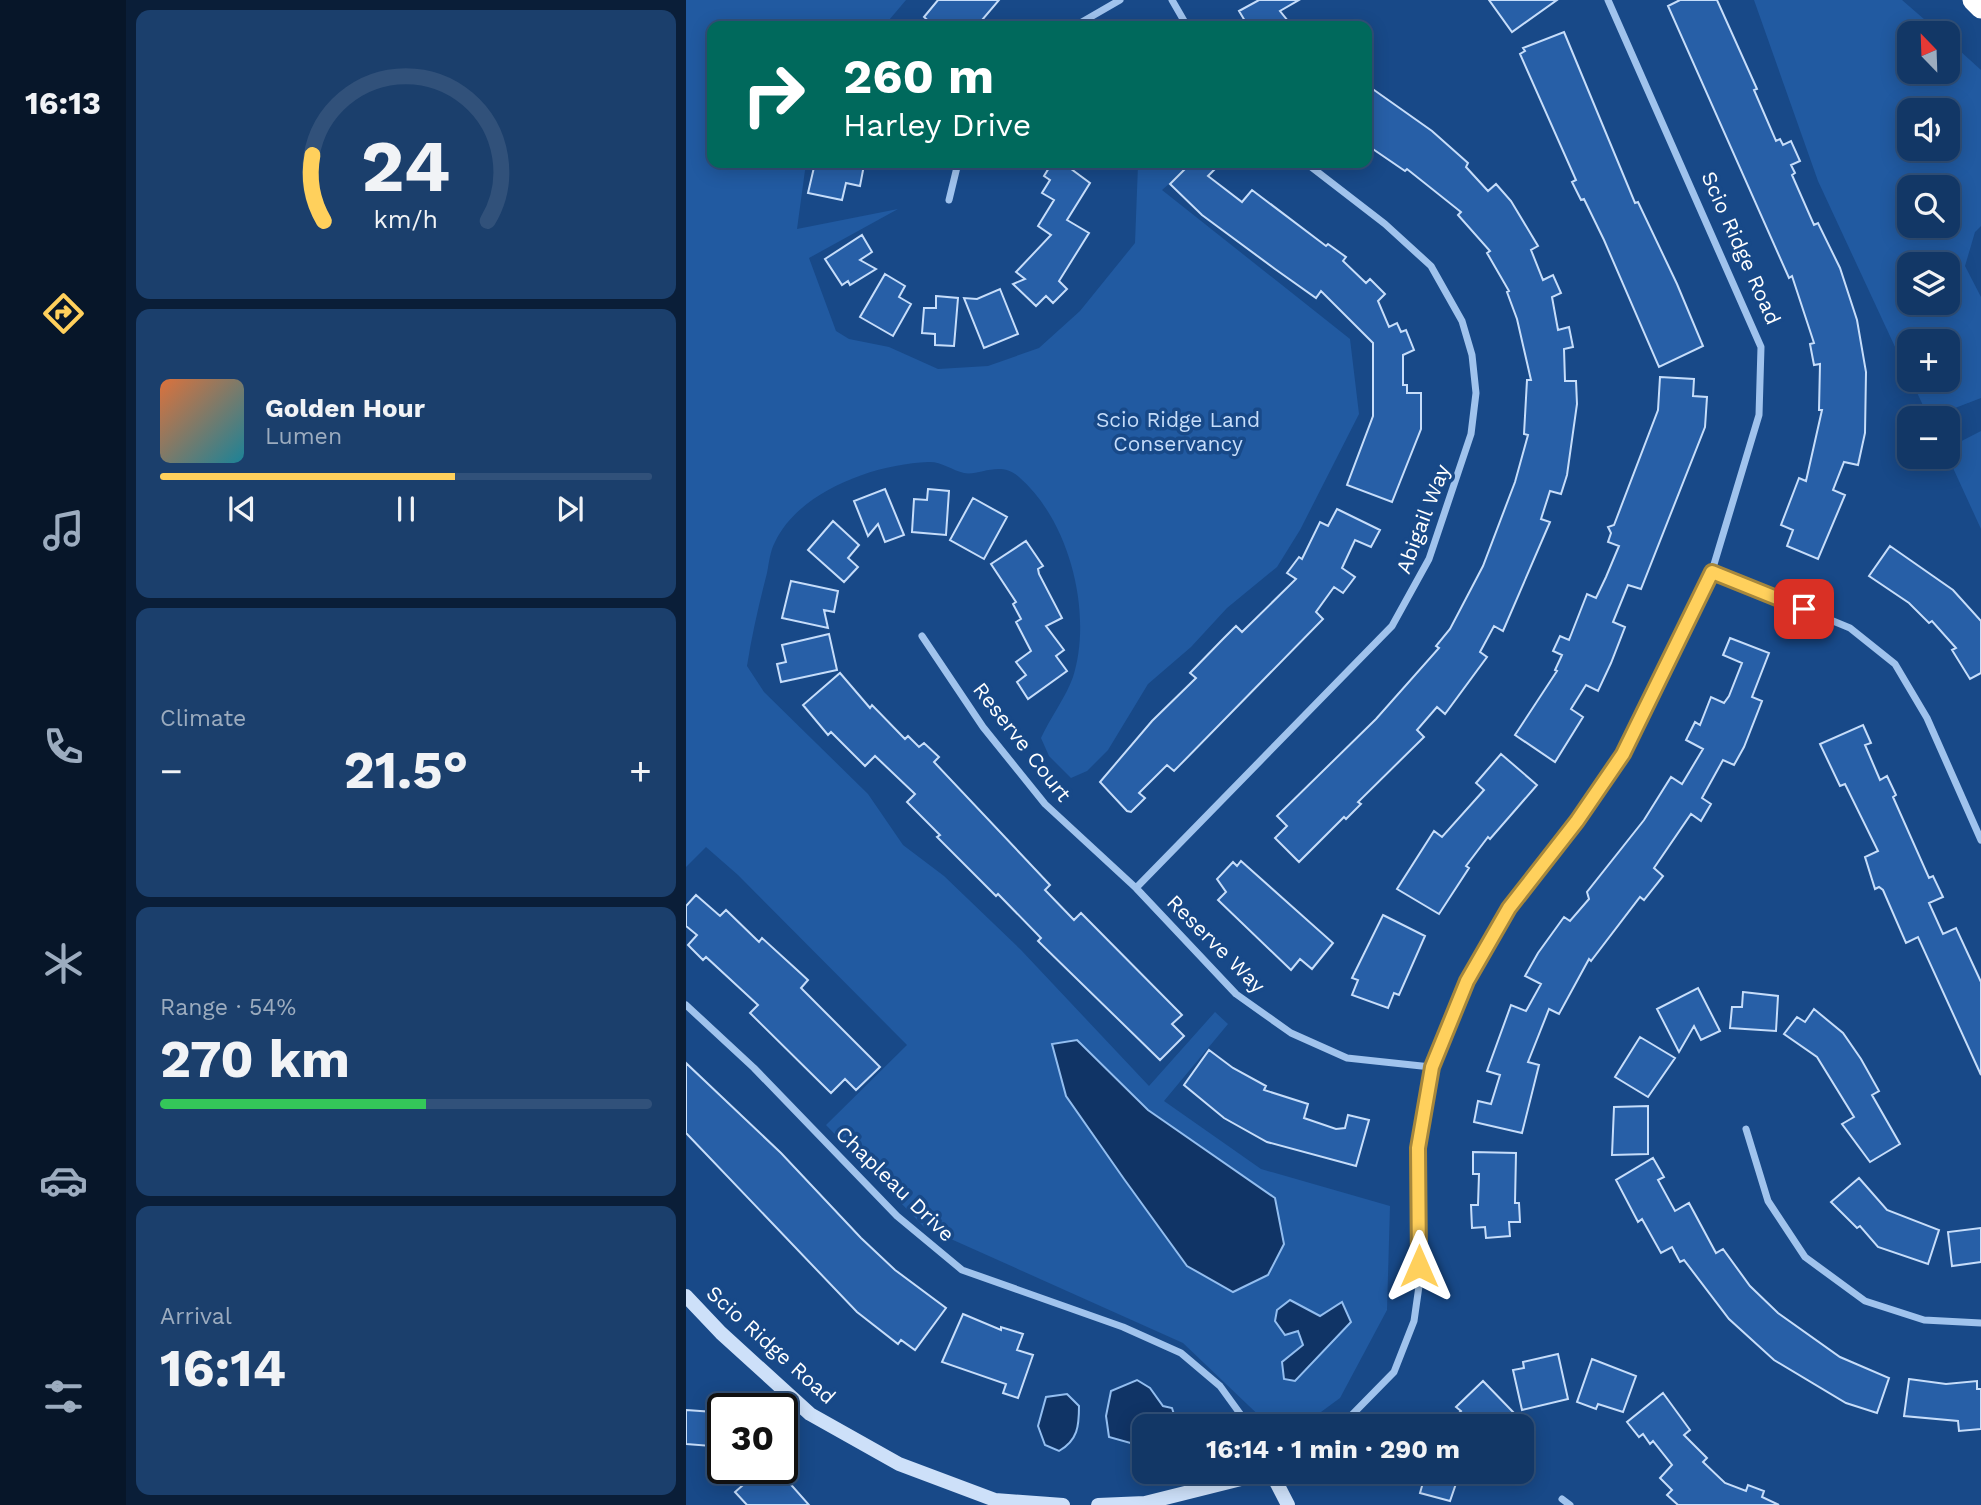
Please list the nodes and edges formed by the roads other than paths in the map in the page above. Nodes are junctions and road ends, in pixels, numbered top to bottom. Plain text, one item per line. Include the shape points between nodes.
1 (1120, 0) edge
2 (1172, 0) edge
3 (1608, 0) edge
4 (1973, 0) edge
5 (1981, 8) edge
6 (1084, 21) edge
7 (1184, 21) edge
8 (957, 168) edge
9 (1313, 168) edge
10 (949, 200) dead end
11 (1712, 572) junction
12 (922, 636) dead end
13 (1981, 840) edge
14 (1136, 888) junction
15 (686, 1005) edge
16 (1432, 1067) junction
17 (1746, 1129) dead end
18 (686, 1296) edge
19 (1981, 1324) edge
20 (1240, 1414) edge
21 (1352, 1414) edge
22 (1222, 1484) edge
23 (1277, 1484) edge
24 (1562, 1499) dead end
25 (1063, 1505) edge
26 (1098, 1505) edge
27 (1288, 1505) edge
28 (1570, 1505) edge

1 - 6 street
2 - 7 street
3 - 11 street, Scio Ridge Road via 1761,347 1759,415
4 - 5 highway
8 - 10 street
9 - 14 street, Abigail Way via 1432,266 1462,321 1472,355 1476,393 1471,434 1429,559 1392,626
11 - 13 street via 1850,628 1895,664 1927,718
11 - 16 street, Scio Ridge Road via 1623,754 1509,908 1467,981
12 - 14 street, Reserve Court via 983,727 1045,804
14 - 16 street, Reserve Way via 1236,994 1291,1033 1347,1058
15 - 20 street, Chapleau Drive via 754,1068 897,1216 962,1270 1123,1327 1181,1353 1220,1386
16 - 21 street, Scio Ridge Road via 1418,1148 1419,1286 1414,1321 1394,1372
17 - 19 street via 1769,1201 1805,1257 1865,1301 1924,1320
18 - 25 street, Scio Ridge Road via 810,1414 899,1465 995,1500
22 - 26 street via 1145,1503
23 - 27 street
24 - 28 street

